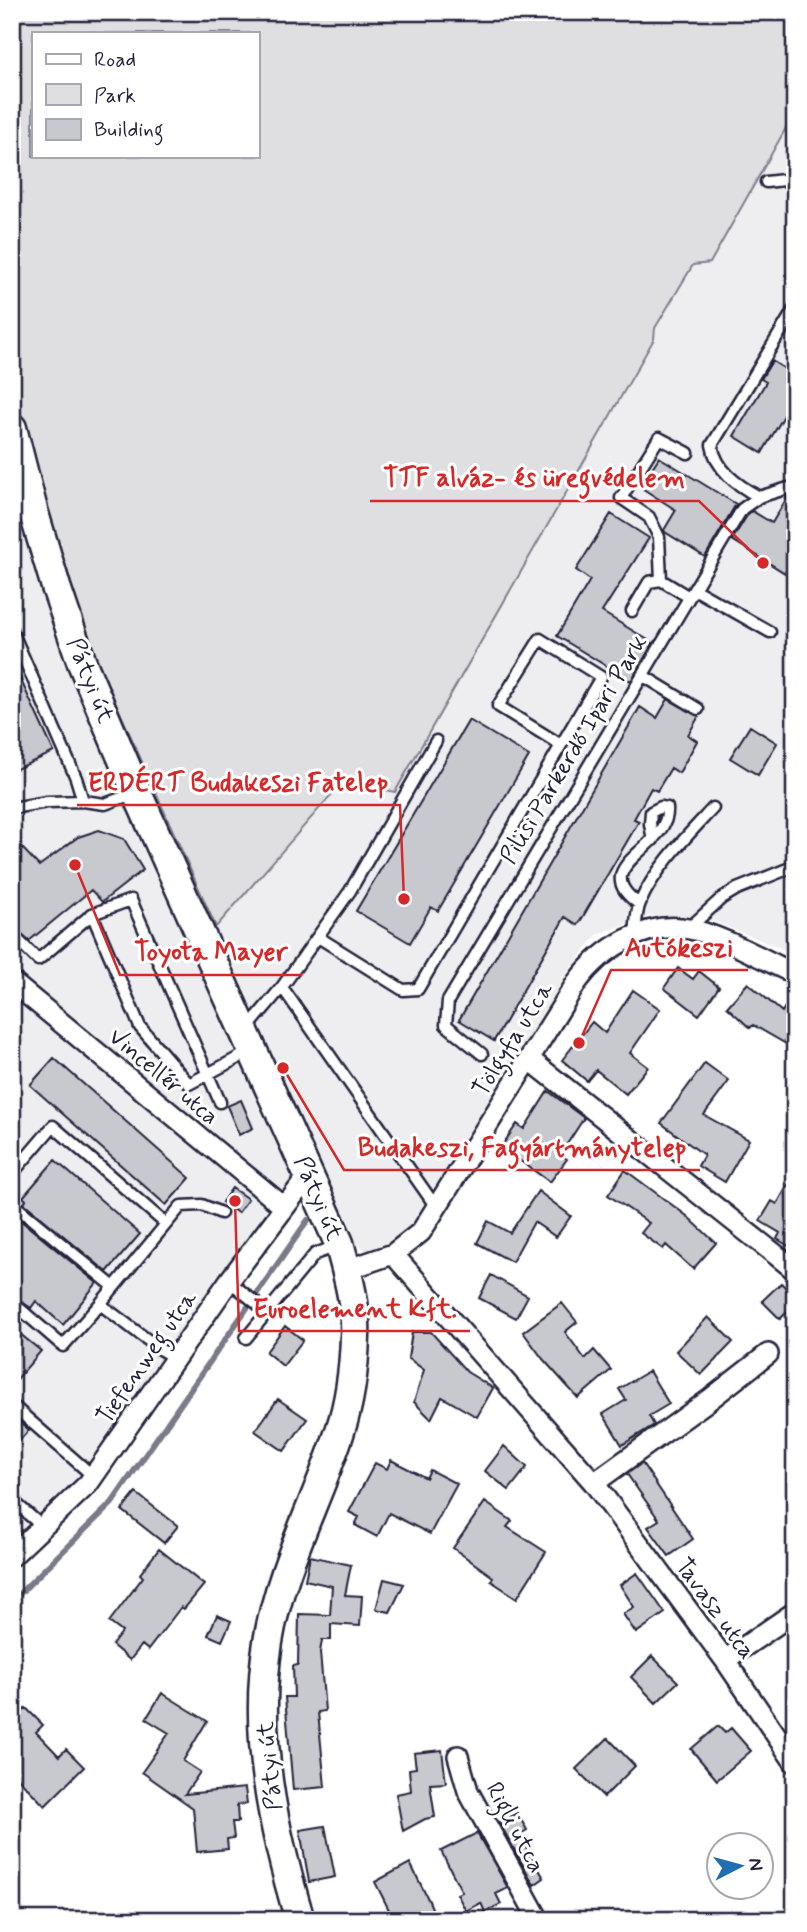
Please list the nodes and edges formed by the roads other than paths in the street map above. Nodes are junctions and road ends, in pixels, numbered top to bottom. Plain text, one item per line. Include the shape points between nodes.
1 (766, 182) dead end
2 (795, 183) edge
3 (795, 308) edge
4 (12, 428) edge
5 (688, 453) dead end
6 (795, 486) edge
7 (759, 497) junction
8 (661, 580) junction
9 (691, 593) junction
10 (632, 611) dead end
11 (12, 631) edge
12 (770, 632) dead end
13 (642, 674) junction
14 (698, 709) dead end
15 (436, 741) dead end
16 (561, 745) junction
17 (137, 793) junction
18 (83, 801) junction
19 (12, 807) edge
20 (713, 808) dead end
21 (653, 840) dead end
22 (795, 866) edge
23 (639, 904) junction
24 (92, 914) junction
25 (689, 929) junction
26 (12, 934) edge
27 (635, 936) junction
28 (318, 937) junction
29 (795, 974) edge
30 (12, 982) edge
31 (282, 987) junction
32 (247, 1042) junction
33 (482, 1054) dead end
34 (529, 1059) junction
35 (207, 1073) junction
36 (220, 1102) dead end
37 (12, 1174) edge
38 (309, 1175) junction
39 (12, 1203) edge
40 (284, 1207) junction
41 (437, 1208) junction
42 (221, 1213) dead end
43 (166, 1224) junction
44 (393, 1254) junction
45 (343, 1258) junction
46 (795, 1270) edge
47 (229, 1281) junction
48 (114, 1287) junction
49 (12, 1302) edge
50 (100, 1304) junction
51 (267, 1312) junction
52 (246, 1338) dead end
53 (768, 1354) dead end
54 (175, 1357) junction
55 (12, 1405) edge
56 (93, 1476) junction
57 (594, 1483) junction
58 (12, 1500) edge
59 (44, 1528) junction
60 (12, 1556) edge
61 (795, 1612) edge
62 (725, 1660) junction
63 (458, 1756) dead end
64 (795, 1763) edge
65 (300, 1920) edge
66 (539, 1920) edge

1 - 2 lane
3 - 7 lane via 712,445 715,460
4 - 17 main road, Pátyi út via 82,663
5 - 8 lane via 659,438 621,498 649,517 659,537
6 - 7 lane, Pilisi Parkerdő Ipari Park
7 - 9 lane, Pilisi Parkerdő Ipari Park via 741,509
8 - 9 lane
8 - 10 lane via 649,582
9 - 12 lane
9 - 13 lane, Pilisi Parkerdő Ipari Park
11 - 18 lane
13 - 14 lane
13 - 33 lane, Pilisi Parkerdő Ipari Park via 448,1001 446,1025
15 - 28 lane via 368,862
16 - 16 lane via 601,677 540,639 498,706
16 - 28 lane via 418,989 403,990
17 - 18 lane via 105,803
17 - 32 main road, Pátyi út
18 - 19 lane
20 - 23 lane via 674,852
21 - 23 lane via 623,869 620,882 626,895
22 - 25 lane via 737,889
23 - 27 lane
24 - 26 lane via 38,960
24 - 35 lane via 140,1027 189,1084
24 - 35 lane via 131,900
25 - 27 street, Tölgyfa utca
25 - 29 street
27 - 34 street, Tölgyfa utca via 612,947 584,972
28 - 31 lane
30 - 40 street, Vincellér utca
31 - 32 lane
31 - 41 lane
32 - 35 lane
32 - 38 main road, Pátyi út
34 - 41 street, Tölgyfa utca
34 - 46 street
35 - 36 lane
37 - 43 lane via 53,1126
38 - 40 street, Tiefenweg utca
38 - 45 main road, Pátyi út
39 - 48 lane
40 - 47 street, Tiefenweg utca
41 - 44 street, Tölgyfa utca via 421,1232
42 - 43 lane via 202,1205 181,1206
43 - 48 lane
44 - 45 street, Tölgyfa utca
44 - 57 street, Tavasz utca
45 - 51 lane via 321,1250 315,1254
45 - 65 main road, Pátyi út via 356,1335 351,1388 336,1442 283,1576 268,1642 263,1692 263,1742 274,1822
47 - 51 lane
47 - 54 street, Tiefenweg utca
48 - 50 lane
49 - 50 lane via 63,1346
50 - 54 lane
51 - 52 lane
53 - 57 street
54 - 56 street, Tiefenweg utca
55 - 56 lane
56 - 59 street, Tiefenweg utca
57 - 62 street, Tavasz utca
58 - 59 lane
59 - 60 street, Tiefenweg utca
61 - 62 street
62 - 64 street, Tavasz utca
63 - 66 street, Rigli utca via 468,1791

